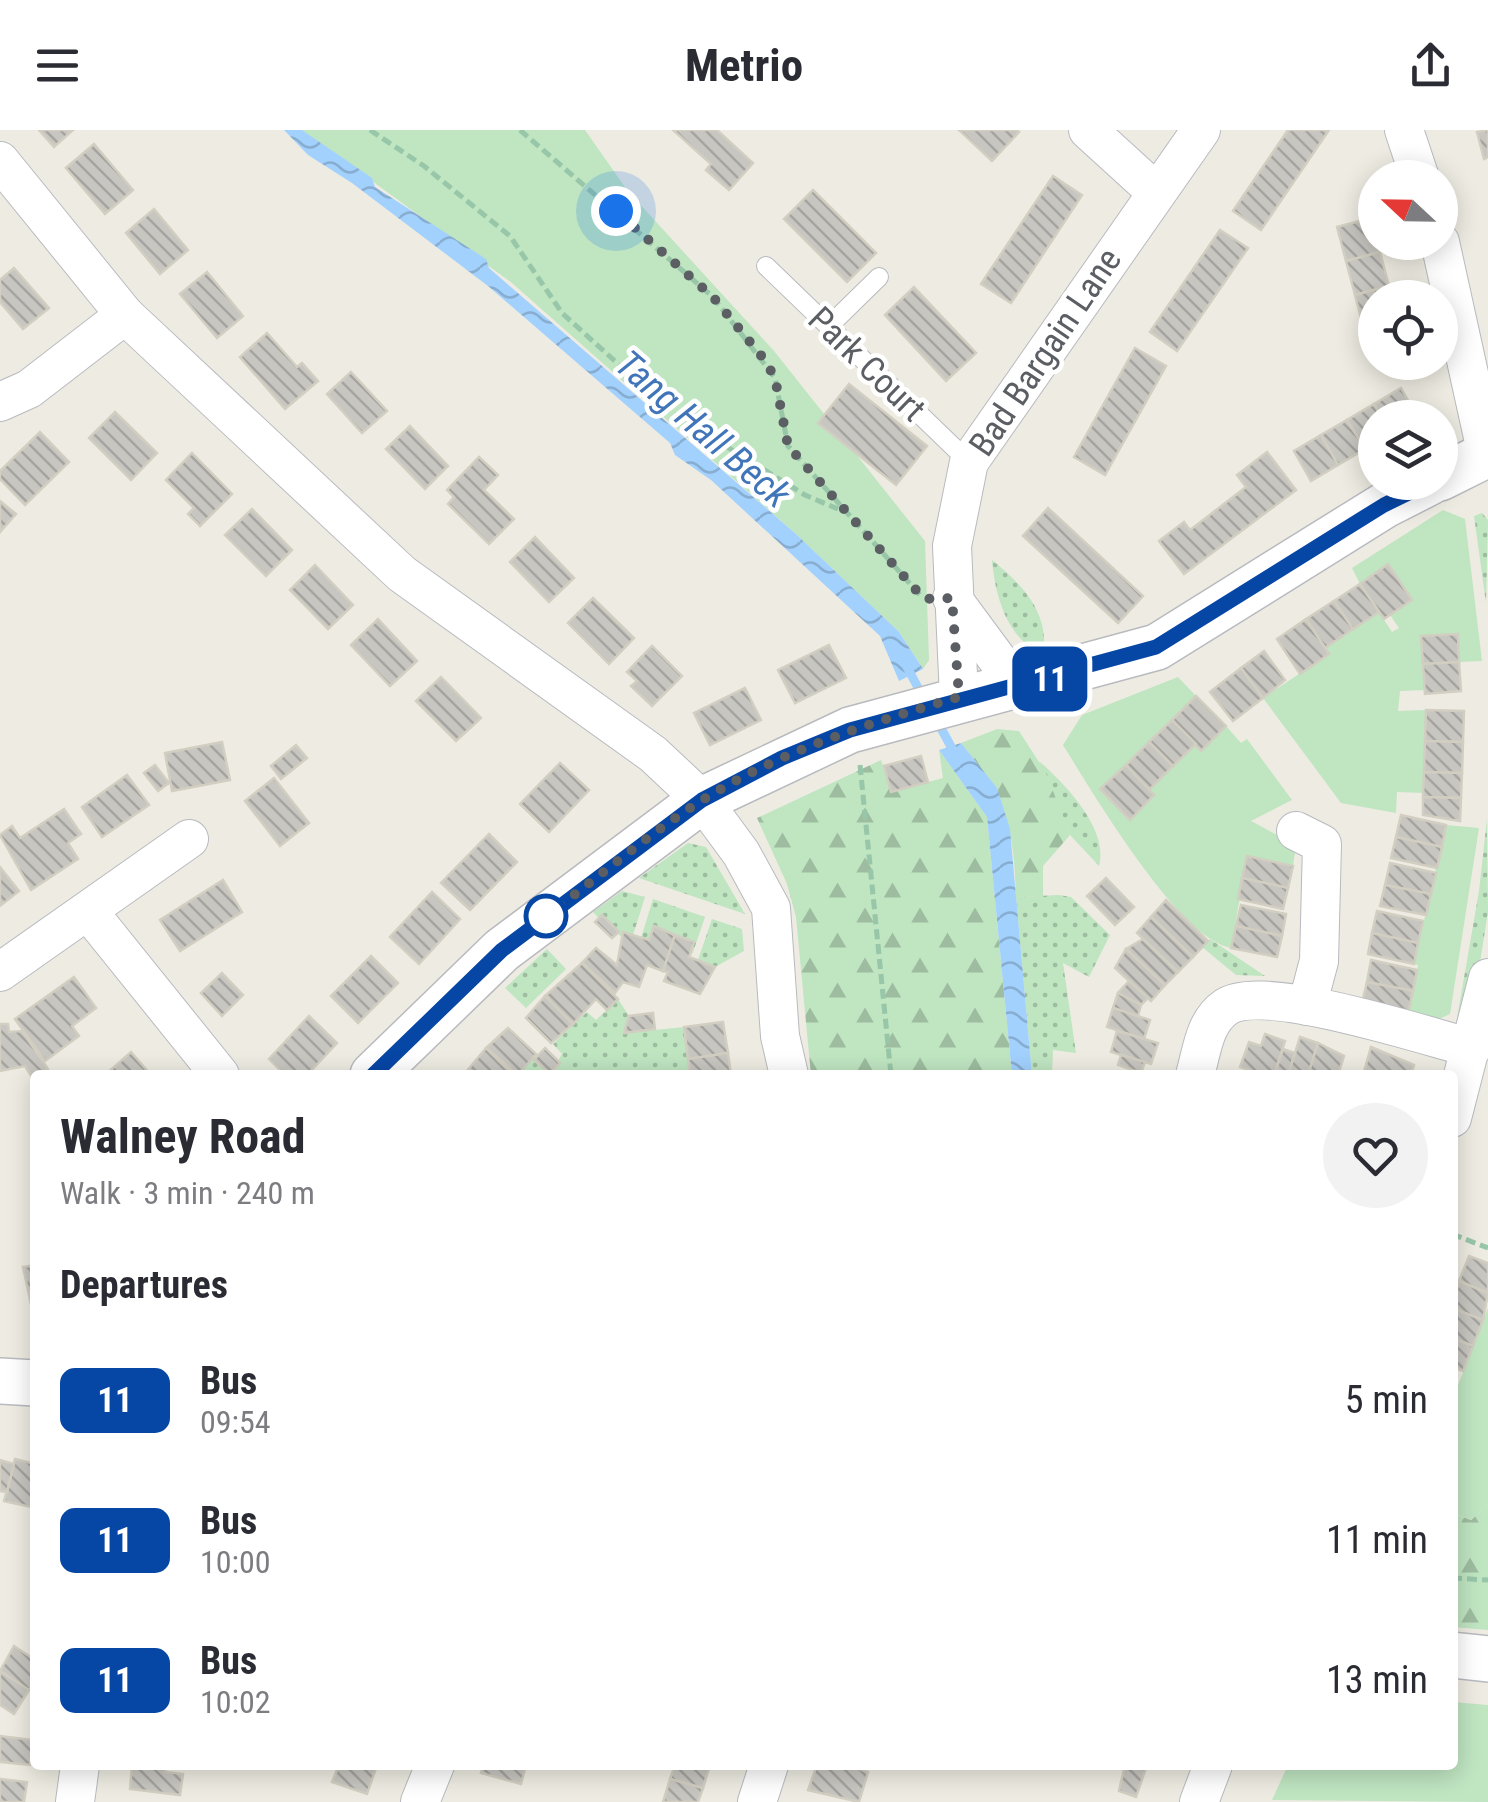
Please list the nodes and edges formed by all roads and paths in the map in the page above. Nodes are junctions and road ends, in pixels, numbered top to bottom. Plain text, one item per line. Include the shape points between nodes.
1 (370, 130) edge
2 (520, 130) edge
3 (1088, 130) edge
4 (1201, 130) edge
5 (1404, 130) edge
6 (1414, 160) edge
7 (0, 161) edge
8 (1156, 192) junction
9 (1444, 260) edge
10 (766, 266) dead end
11 (879, 276) dead end
12 (125, 315) junction
13 (828, 326) junction
14 (0, 402) edge
15 (1488, 456) edge
16 (969, 462) junction
17 (1458, 470) edge
18 (1394, 500) edge
19 (841, 510) junction
20 (952, 598) junction
21 (1036, 683) junction
22 (959, 697) junction
23 (850, 730) junction
24 (702, 800) junction
25 (1321, 835) dead end
26 (189, 840) dead end
27 (88, 911) junction
28 (0, 972) edge
29 (1488, 978) edge
30 (1307, 1006) junction
31 (1472, 1048) junction
32 (216, 1070) edge
33 (379, 1070) edge
34 (788, 1070) edge
35 (892, 1070) edge
36 (1196, 1070) edge
37 (1458, 1097) edge
38 (1458, 1236) edge
39 (1488, 1248) edge
40 (0, 1381) edge
41 (30, 1383) edge
42 (1458, 1578) edge
43 (1488, 1580) edge
44 (1458, 1656) edge
45 (1488, 1659) edge
46 (79, 1770) edge
47 (432, 1770) edge
48 (767, 1770) edge
49 (76, 1802) edge
50 (420, 1802) edge
51 (757, 1802) edge

1 - 19 path via 510,236 562,313 672,413 805,496
2 - 19 path via 713,297 775,378 788,446
3 - 8 street
4 - 8 street, Bad Bargain Lane
5 - 6 street
7 - 12 street
8 - 16 street, Bad Bargain Lane
9 - 15 street
10 - 13 lane, Park Court
11 - 13 lane
12 - 14 street via 29,389
12 - 24 street via 402,574 653,754
13 - 16 lane, Park Court
15 - 17 street
16 - 20 street, Bad Bargain Lane via 952,546
18 - 21 street via 1156,647
19 - 20 path via 924,599
20 - 21 street via 1000,663
20 - 22 street, Bad Bargain Lane
21 - 22 street
22 - 23 street
23 - 24 street
23 - 35 path via 869,829
24 - 33 street via 502,950
24 - 34 street via 771,908
25 - 30 street via 1319,962
26 - 27 street
27 - 28 street
27 - 32 street
29 - 31 street
30 - 31 street
30 - 36 street via 1252,997 1227,1006 1210,1024
31 - 37 street
38 - 39 path
40 - 41 street
42 - 43 path
44 - 45 street
46 - 49 street
47 - 50 street
48 - 51 street

